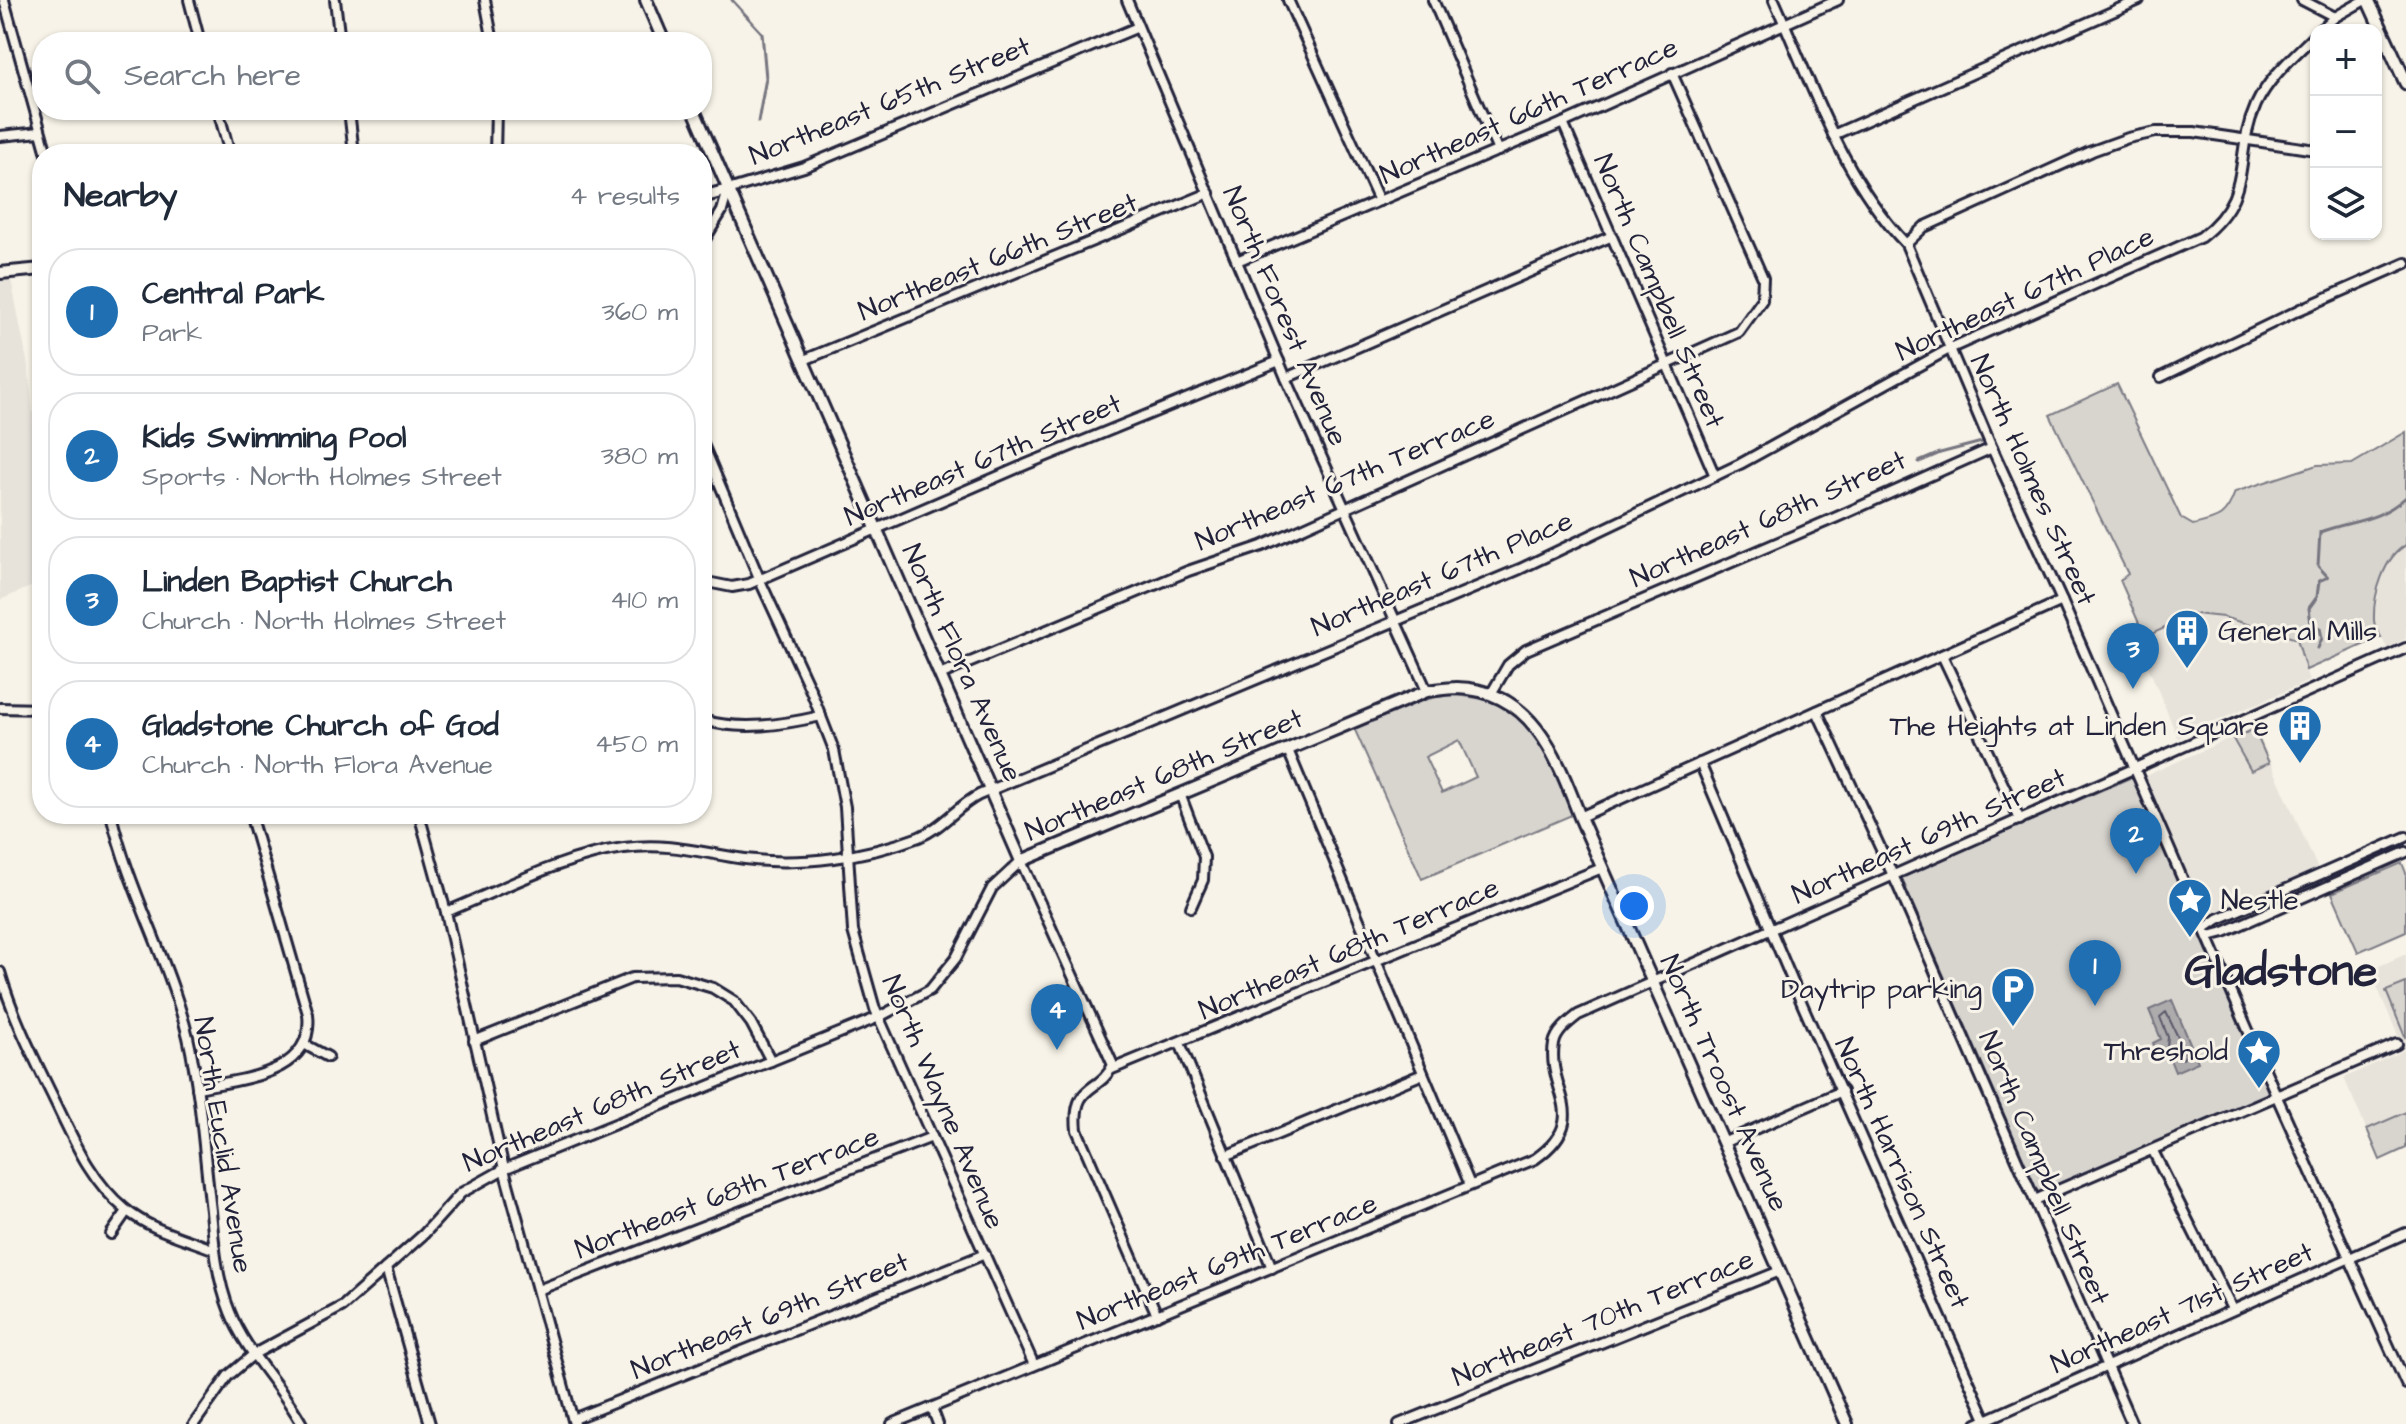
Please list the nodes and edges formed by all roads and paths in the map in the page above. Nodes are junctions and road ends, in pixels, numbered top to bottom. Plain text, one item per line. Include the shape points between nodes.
1 (4, 0) edge
2 (189, 0) edge
3 (335, 0) edge
4 (485, 0) edge
5 (646, 0) edge
6 (1127, 0) edge
7 (1288, 0) edge
8 (1433, 0) edge
9 (1774, 0) edge
10 (1838, 0) edge
11 (2139, 0) edge
12 (2302, 0) edge
13 (2367, 0) edge
14 (2335, 17) junction
15 (1785, 24) junction
16 (2327, 24) edge
17 (1138, 27) junction
18 (197, 32) edge
19 (339, 32) edge
20 (491, 32) edge
21 (660, 32) edge
22 (2310, 40) edge
23 (1672, 73) junction
24 (2406, 83) edge
25 (32, 103) edge
26 (37, 120) edge
27 (221, 120) edge
28 (350, 120) edge
29 (496, 120) edge
30 (698, 120) edge
31 (1563, 123) junction
32 (40, 132) junction
33 (1833, 135) junction
34 (0, 136) edge
35 (2247, 141) junction
36 (44, 144) edge
37 (227, 144) edge
38 (353, 144) edge
39 (495, 144) edge
40 (708, 144) edge
41 (2310, 149) edge
42 (1498, 151) junction
43 (712, 152) edge
44 (728, 190) junction
45 (1209, 193) junction
46 (712, 194) edge
47 (1379, 201) junction
48 (712, 228) edge
49 (1610, 237) junction
50 (1906, 244) junction
51 (1237, 261) junction
52 (2406, 263) edge
53 (32, 270) edge
54 (0, 273) edge
55 (1951, 348) junction
56 (804, 360) junction
57 (1279, 361) junction
58 (1666, 366) junction
59 (2161, 377) dead end
60 (1286, 378) junction
61 (1992, 448) junction
62 (712, 465) edge
63 (1715, 476) junction
64 (1344, 508) junction
65 (877, 528) junction
66 (760, 578) junction
67 (712, 583) edge
68 (2062, 601) junction
69 (1394, 620) junction
70 (2406, 648) edge
71 (1942, 655) junction
72 (942, 674) junction
73 (1427, 691) junction
74 (1491, 694) junction
75 (0, 708) edge
76 (32, 709) edge
77 (1817, 711) junction
78 (821, 716) junction
79 (712, 722) edge
80 (1288, 750) junction
81 (1700, 763) junction
82 (2134, 769) junction
83 (992, 790) junction
84 (1180, 794) junction
85 (1580, 817) junction
86 (2020, 820) junction
87 (114, 824) edge
88 (253, 824) edge
89 (422, 824) edge
90 (2406, 837) edge
91 (2406, 852) edge
92 (848, 855) junction
93 (1021, 861) junction
94 (1602, 868) junction
95 (1893, 875) junction
96 (1191, 907) dead end
97 (446, 912) junction
98 (1772, 929) junction
99 (2207, 932) junction
100 (1376, 962) junction
101 (0, 972) edge
102 (1653, 981) junction
103 (879, 1017) junction
104 (474, 1041) junction
105 (1180, 1043) junction
106 (304, 1044) junction
107 (2397, 1044) dead end
108 (328, 1057) dead end
109 (771, 1061) junction
110 (1112, 1069) junction
111 (1423, 1074) junction
112 (197, 1088) junction
113 (1842, 1091) junction
114 (2277, 1097) junction
115 (1563, 1123) joint
116 (932, 1137) junction
117 (1725, 1142) junction
118 (2153, 1151) junction
119 (1225, 1156) junction
120 (504, 1169) junction
121 (1470, 1185) junction
122 (2035, 1200) junction
123 (127, 1211) junction
124 (2406, 1233) edge
125 (111, 1234) dead end
126 (215, 1250) junction
127 (985, 1254) junction
128 (2350, 1259) junction
129 (386, 1268) junction
130 (1272, 1268) junction
131 (1780, 1271) junction
132 (538, 1290) junction
133 (2232, 1309) junction
134 (1157, 1315) junction
135 (254, 1354) junction
136 (1034, 1365) junction
137 (2105, 1366) junction
138 (2406, 1384) edge
139 (932, 1408) junction
140 (573, 1422) edge
141 (1987, 1422) edge
142 (194, 1424) edge
143 (302, 1424) edge
144 (430, 1424) edge
145 (892, 1424) edge
146 (938, 1424) edge
147 (1399, 1424) edge
148 (1847, 1424) edge
149 (1977, 1424) edge
150 (2132, 1424) edge

1 - 25 street
2 - 18 street
3 - 19 street
4 - 20 street
5 - 21 street
6 - 17 street, North Forest Avenue
7 - 47 street
8 - 42 street
9 - 15 street, North Holmes Street
10 - 15 street, Northeast 66th Terrace
11 - 33 street
12 - 14 street
13 - 14 street, Northeast 67th Place
13 - 24 main road
14 - 16 street, Northeast 67th Place
15 - 23 street, Northeast 66th Terrace
15 - 33 street, North Holmes Street
17 - 44 street, Northeast 65th Street via 804,167
17 - 45 street, North Forest Avenue
22 - 35 street, Northeast 67th Place via 2261,95
23 - 31 street, Northeast 66th Terrace
23 - 58 street, Northeast 67th Terrace via 1763,278 1757,311 1734,336
26 - 32 street
27 - 37 street
28 - 38 street
29 - 39 street
30 - 40 street, North Flora Avenue
31 - 42 street, Northeast 66th Terrace
31 - 49 street, North Campbell Street
32 - 34 street
32 - 36 street
33 - 50 street, North Holmes Street via 1856,180
35 - 41 street
35 - 50 street via 2175,131 2128,138 1924,227
35 - 55 street, Northeast 67th Place via 2230,209 2201,237
42 - 47 street, Northeast 66th Terrace
43 - 44 street, North Flora Avenue
44 - 46 street, Northeast 65th Street
44 - 48 street
44 - 56 street, North Flora Avenue
45 - 51 street, North Forest Avenue
45 - 56 street, Northeast 66th Street
47 - 51 street, Northeast 66th Terrace
49 - 58 street, North Campbell Street
49 - 60 street
50 - 55 street, North Holmes Street
51 - 57 street, North Forest Avenue
52 - 59 street
53 - 54 street
55 - 61 street, North Holmes Street
55 - 63 street, Northeast 67th Place
56 - 65 street, North Flora Avenue
57 - 60 street, North Forest Avenue
57 - 65 street, Northeast 67th Street
58 - 63 street, North Campbell Street
58 - 64 street, Northeast 67th Terrace
60 - 64 street, North Forest Avenue
61 - 68 street, North Holmes Street
61 - 74 street, Northeast 68th Street via 1526,650 1508,665
62 - 66 street, North Wayne Avenue
63 - 69 street, Northeast 67th Place via 1520,569
64 - 69 street, North Forest Avenue
64 - 72 street, Northeast 67th Terrace
65 - 66 street, Northeast 67th Street
65 - 72 street, North Flora Avenue
66 - 67 street, Northeast 67th Street via 738,587
66 - 78 street, North Wayne Avenue
68 - 71 street
68 - 82 street, North Holmes Street
69 - 73 street, North Forest Avenue
69 - 83 street, Northeast 67th Place
70 - 82 street, Northeast 69th Street
71 - 77 street
71 - 86 street
72 - 83 street, North Flora Avenue
73 - 74 street, Northeast 68th Street via 1458,688
73 - 80 street, Northeast 68th Street
74 - 85 street, North Troost Avenue via 1509,702 1542,734
75 - 76 street
77 - 81 street
77 - 95 street, North Campbell Street
78 - 79 street via 751,726
78 - 92 street, North Wayne Avenue via 839,768
80 - 84 street, Northeast 68th Street
80 - 100 street
81 - 85 street
81 - 98 street, North Harrison Street
82 - 86 street, Northeast 69th Street
82 - 99 street, North Holmes Street
83 - 92 street, Northeast 67th Place via 969,800 919,837
83 - 93 street, North Flora Avenue
84 - 93 street, Northeast 68th Street
84 - 96 street via 1204,857 1203,880
85 - 94 street, North Troost Avenue
86 - 95 street, Northeast 69th Street
87 - 112 street, North Euclid Avenue via 180,1008
88 - 106 street via 308,1014
89 - 97 street
90 - 99 street via 2218,919
91 - 99 street via 2224,932
92 - 97 street, Northeast 67th Place via 790,862 671,846 625,848 561,865
92 - 103 street, North Wayne Avenue via 853,931
93 - 103 street, Northeast 68th Street via 992,888 956,958 930,990
93 - 110 street, North Flora Avenue
94 - 100 street, Northeast 68th Terrace
94 - 102 street, North Troost Avenue
95 - 98 street, Northeast 69th Street
95 - 122 street, North Campbell Street
97 - 104 street
98 - 102 street, Northeast 69th Street
98 - 113 street, North Harrison Street
99 - 114 street, North Holmes Street
100 - 105 street, Northeast 68th Terrace
100 - 111 street
101 - 123 street via 16,1020 81,1154
102 - 115 street, Northeast 69th Street via 1578,1015 1555,1040
102 - 117 street, North Troost Avenue
103 - 109 street, Northeast 68th Street
103 - 116 street, North Wayne Avenue
104 - 109 street via 632,978 676,977 734,1001
104 - 120 street
105 - 110 street, Northeast 68th Terrace
105 - 119 street
106 - 108 street
106 - 112 street via 294,1059 271,1071
107 - 114 street
109 - 120 street, Northeast 68th Street
110 - 134 street via 1079,1101 1077,1130
111 - 119 street
111 - 121 street
112 - 126 street, North Euclid Avenue
113 - 117 street
113 - 141 street, North Harrison Street
114 - 118 street
114 - 128 street, North Holmes Street
115 - 121 street, Northeast 69th Terrace via 1535,1159
116 - 127 street, North Wayne Avenue
116 - 132 street, Northeast 68th Terrace
117 - 131 street, North Troost Avenue
118 - 122 street
118 - 133 street
119 - 130 street
120 - 129 street, Northeast 68th Street via 461,1193
120 - 132 street
121 - 130 street, Northeast 69th Terrace
122 - 137 street, North Campbell Street
123 - 125 street
123 - 126 street
124 - 128 street, Northeast 71st Street
126 - 135 street, North Euclid Avenue via 230,1312
127 - 136 street, North Wayne Avenue
127 - 140 street, Northeast 69th Street
128 - 133 street, Northeast 71st Street
128 - 138 street, North Holmes Street
129 - 135 street, Northeast 68th Street via 343,1306
129 - 144 street
130 - 134 street, Northeast 69th Terrace
131 - 147 street, Northeast 70th Terrace
131 - 148 street, North Troost Avenue
132 - 140 street
133 - 137 street, Northeast 71st Street
134 - 136 street, Northeast 69th Terrace
135 - 142 street, Northeast 68th Street via 228,1376
135 - 143 street, North Euclid Avenue
136 - 139 street, Northeast 69th Terrace
137 - 141 street, Northeast 71st Street
137 - 150 street, North Campbell Street
139 - 145 street, Northeast 69th Terrace
139 - 146 street
141 - 149 street, Northeast 71st Street

